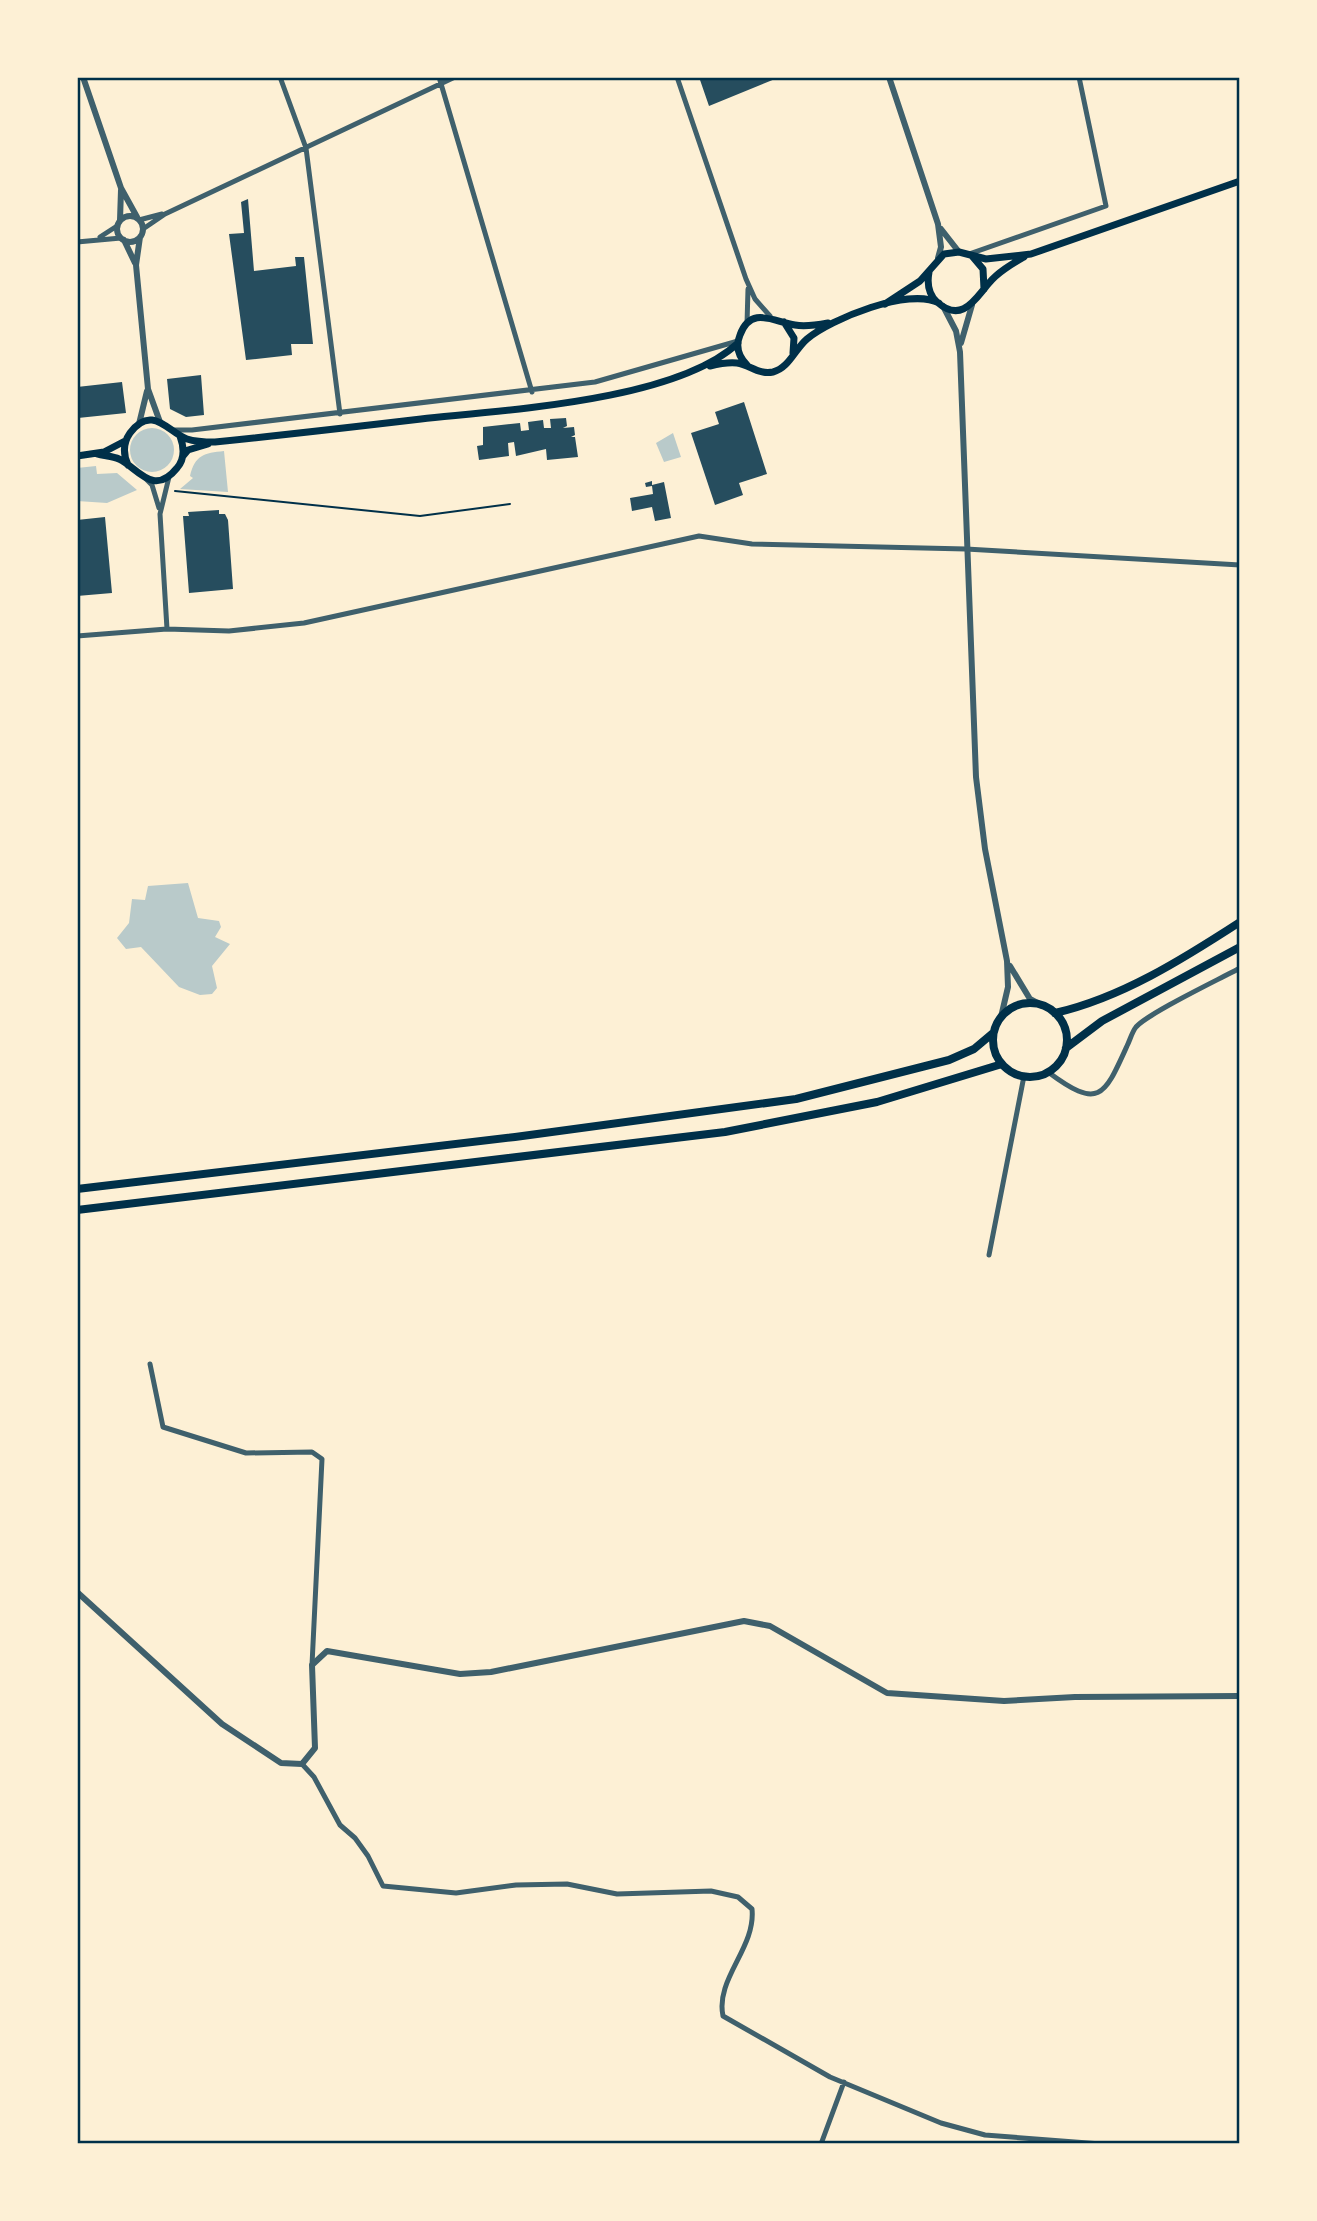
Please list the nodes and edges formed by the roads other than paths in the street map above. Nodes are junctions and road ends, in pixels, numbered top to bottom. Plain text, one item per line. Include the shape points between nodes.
1 (83, 77) edge
2 (281, 77) edge
3 (455, 77) edge
4 (677, 77) edge
5 (889, 77) edge
6 (1079, 77) edge
7 (440, 80) edge
8 (306, 148) junction
9 (1240, 181) edge
10 (121, 188) junction
11 (165, 214) junction
12 (138, 219) junction
13 (119, 223) junction
14 (938, 224) junction
15 (143, 229) junction
16 (140, 237) junction
17 (97, 239) junction
18 (123, 239) junction
19 (77, 242) edge
20 (959, 252) junction
21 (1031, 254) junction
22 (970, 255) junction
23 (938, 258) junction
24 (135, 265) junction
25 (929, 272) junction
26 (746, 279) junction
27 (983, 293) junction
28 (885, 304) junction
29 (940, 304) junction
30 (972, 305) junction
31 (770, 316) junction
32 (839, 320) junction
33 (783, 322) junction
34 (747, 324) junction
35 (738, 342) junction
36 (960, 352) junction
37 (792, 357) junction
38 (748, 366) junction
39 (699, 368) junction
40 (148, 389) junction
41 (532, 392) junction
42 (340, 414) junction
43 (160, 422) junction
44 (139, 425) junction
45 (176, 432) junction
46 (125, 442) junction
47 (215, 442) junction
48 (97, 454) junction
49 (77, 456) edge
50 (183, 456) junction
51 (128, 465) junction
52 (171, 474) junction
53 (144, 478) junction
54 (160, 514) junction
55 (966, 549) junction
56 (1240, 565) edge
57 (167, 629) junction
58 (77, 636) edge
59 (1240, 922) edge
60 (1240, 947) edge
61 (1007, 961) junction
62 (1240, 968) edge
63 (1041, 1005) junction
64 (1055, 1013) junction
65 (1001, 1017) junction
66 (993, 1033) junction
67 (1066, 1048) junction
68 (1002, 1065) junction
69 (1048, 1072) junction
70 (1024, 1076) junction
71 (77, 1189) edge
72 (77, 1210) edge
73 (989, 1255) dead end
74 (150, 1364) dead end
75 (77, 1592) edge
76 (312, 1665) junction
77 (1240, 1696) edge
78 (302, 1764) junction
79 (844, 2082) junction
80 (821, 2144) edge
81 (1101, 2144) edge

1 - 10 street
2 - 8 street
3 - 7 street
4 - 26 street
5 - 14 street
6 - 22 street via 1106,206
7 - 8 street
7 - 41 street
8 - 11 street
8 - 42 street
9 - 21 main road
10 - 12 street
10 - 13 street
11 - 12 street
11 - 15 street
12 - 13 street via 128,216
12 - 15 street
13 - 17 street
13 - 18 street
14 - 20 street
14 - 23 street
15 - 16 street
16 - 18 street via 132,242
16 - 24 street
17 - 18 street
17 - 19 street
18 - 24 street
20 - 22 main road
20 - 23 main road
21 - 22 main road via 995,259
21 - 27 main road via 1000,273
22 - 27 main road via 985,275
23 - 25 main road
24 - 40 street
25 - 28 main road
25 - 29 main road via 929,289
26 - 31 street
26 - 34 street
27 - 30 main road
28 - 29 main road via 911,299
28 - 32 main road
29 - 30 main road via 957,309
29 - 36 street via 950,317
30 - 36 street
31 - 33 main road
31 - 34 main road
32 - 33 main road via 811,326
32 - 37 main road via 814,333
33 - 37 main road via 794,338
34 - 35 main road
35 - 38 main road
35 - 39 main road
35 - 41 street via 595,382
36 - 55 street
37 - 38 main road via 770,373
38 - 39 main road via 726,363
39 - 47 main road via 582,401
40 - 43 street
40 - 44 street
41 - 42 street
42 - 45 street
43 - 44 main road
43 - 45 main road
44 - 46 main road
45 - 47 main road via 195,441
45 - 50 main road
46 - 48 main road
46 - 51 main road
47 - 50 main road
48 - 49 main road
48 - 51 main road
50 - 52 main road
51 - 53 main road
52 - 53 main road
52 - 54 street
53 - 54 street via 152,485
54 - 57 street
55 - 56 street
55 - 57 street via 752,544 699,536 304,623 229,631
55 - 61 street via 976,777
57 - 58 street
59 - 64 main road via 1125,988 1090,1005
60 - 67 main road via 1102,1021
61 - 63 street via 1030,999
61 - 65 street via 1008,987
62 - 69 street via 1136,1027 1114,1080 1106,1088 1091,1095 1072,1090
63 - 64 main road
63 - 65 main road via 1019,1005
64 - 67 main road via 1065,1029
65 - 66 main road
66 - 68 main road
66 - 71 main road via 974,1049 949,1060 796,1099
67 - 69 main road
68 - 70 main road
68 - 72 main road via 877,1102 725,1132
69 - 70 main road
70 - 73 street
74 - 76 street via 163,1427 246,1453 312,1452 322,1459
75 - 78 street via 222,1724 281,1763
76 - 77 street via 327,1651 460,1674 491,1672 729,1622 752,1622 770,1626 887,1693 1004,1701
76 - 78 street via 315,1748
78 - 79 street via 340,1825 368,1856 383,1886 456,1893 567,1884 617,1894 711,1891 738,1897 752,1909 753,1923 720,2003 723,2016
79 - 80 street
79 - 81 street via 942,2123 985,2135

